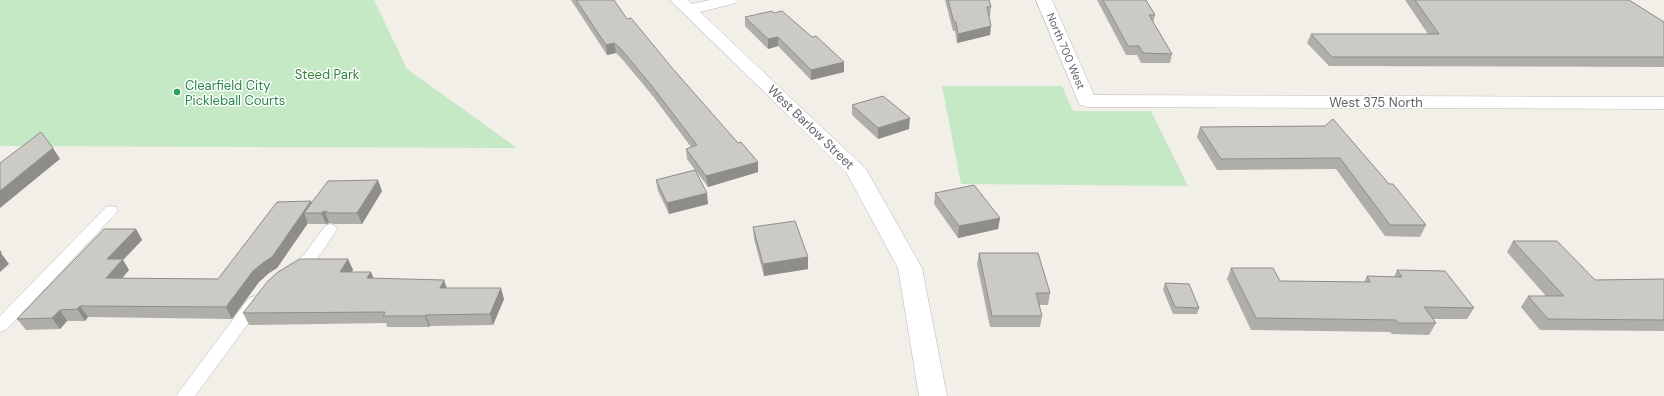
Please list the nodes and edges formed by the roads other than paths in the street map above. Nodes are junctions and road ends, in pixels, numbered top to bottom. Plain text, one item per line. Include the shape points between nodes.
1 (730, 0) edge
2 (1044, 0) edge
3 (683, 5) edge
4 (1088, 101) joint
5 (1664, 103) edge
6 (111, 210) dead end
7 (330, 229) dead end
8 (281, 275) edge
9 (262, 292) edge
10 (0, 326) edge
11 (185, 396) edge
12 (933, 396) edge

1 - 3 street
2 - 4 street, North 700 West
3 - 12 street, West Barlow Street via 855,169 910,268
4 - 5 street, West 375 North
6 - 10 lane
7 - 8 lane via 309,259
9 - 11 lane

